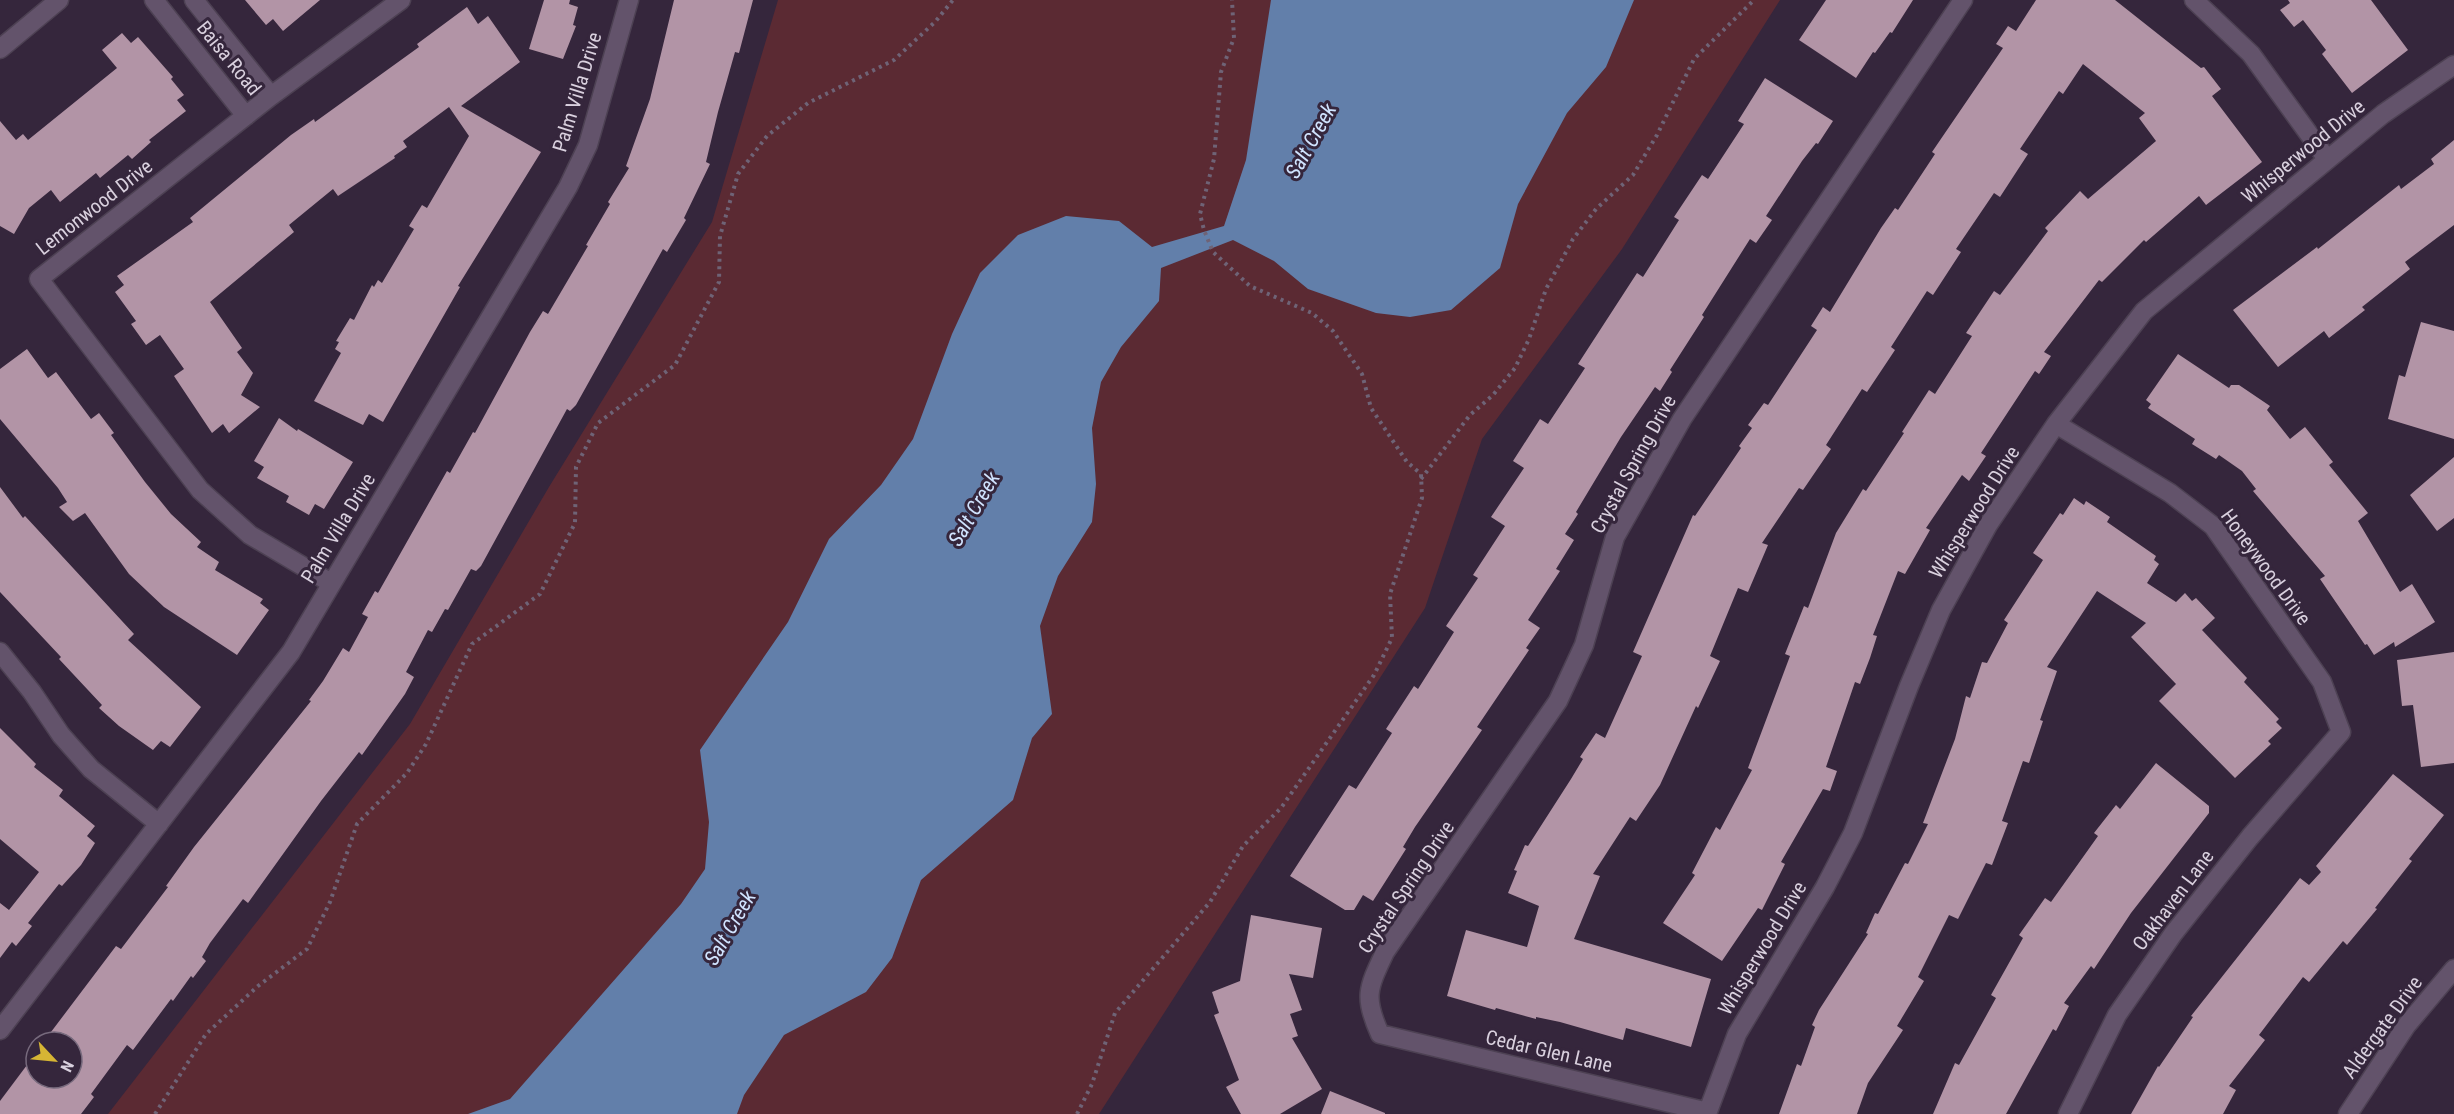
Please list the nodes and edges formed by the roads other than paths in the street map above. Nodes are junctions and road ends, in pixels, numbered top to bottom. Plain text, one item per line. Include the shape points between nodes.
1 (59, 0) edge
2 (154, 0) edge
3 (194, 0) edge
4 (401, 0) edge
5 (629, 0) edge
6 (1964, 0) edge
7 (2194, 0) edge
8 (0, 49) edge
9 (2454, 65) edge
10 (271, 96) junction
11 (246, 116) junction
12 (2327, 159) junction
13 (2056, 424) junction
14 (331, 583) junction
15 (0, 652) edge
16 (2341, 732) joint
17 (159, 824) junction
18 (2454, 969) edge
19 (0, 1030) edge
20 (1380, 1034) joint
21 (1707, 1113) edge
22 (2068, 1114) edge
23 (2348, 1114) edge

1 - 8 street
2 - 11 street, Baisa Road
3 - 10 street, Baisa Road
4 - 10 street, Lemonwood Drive
5 - 14 street, Palm Villa Drive via 588,145 568,187
6 - 20 street, Crystal Spring Drive via 1682,418 1615,537 1584,645 1558,701 1385,952 1370,984 1370,1012
7 - 12 street via 2251,54
9 - 12 street, Whisperwood Drive
10 - 11 street, Lemonwood Drive
11 - 14 street, Lemonwood Drive via 39,279 200,490 250,535
12 - 13 street, Whisperwood Drive via 2144,311
13 - 16 street, Honeywood Drive via 2170,494 2213,526 2322,682
13 - 21 street, Whisperwood Drive via 1988,525 1941,610 1853,833 1737,1034
14 - 17 street, Palm Villa Drive via 291,652
15 - 17 street via 91,769
16 - 22 street, Oakhaven Lane via 2173,934 2117,1015
17 - 19 street, Palm Villa Drive
18 - 23 street, Aldergate Drive via 2406,1026
20 - 21 street, Cedar Glen Lane

